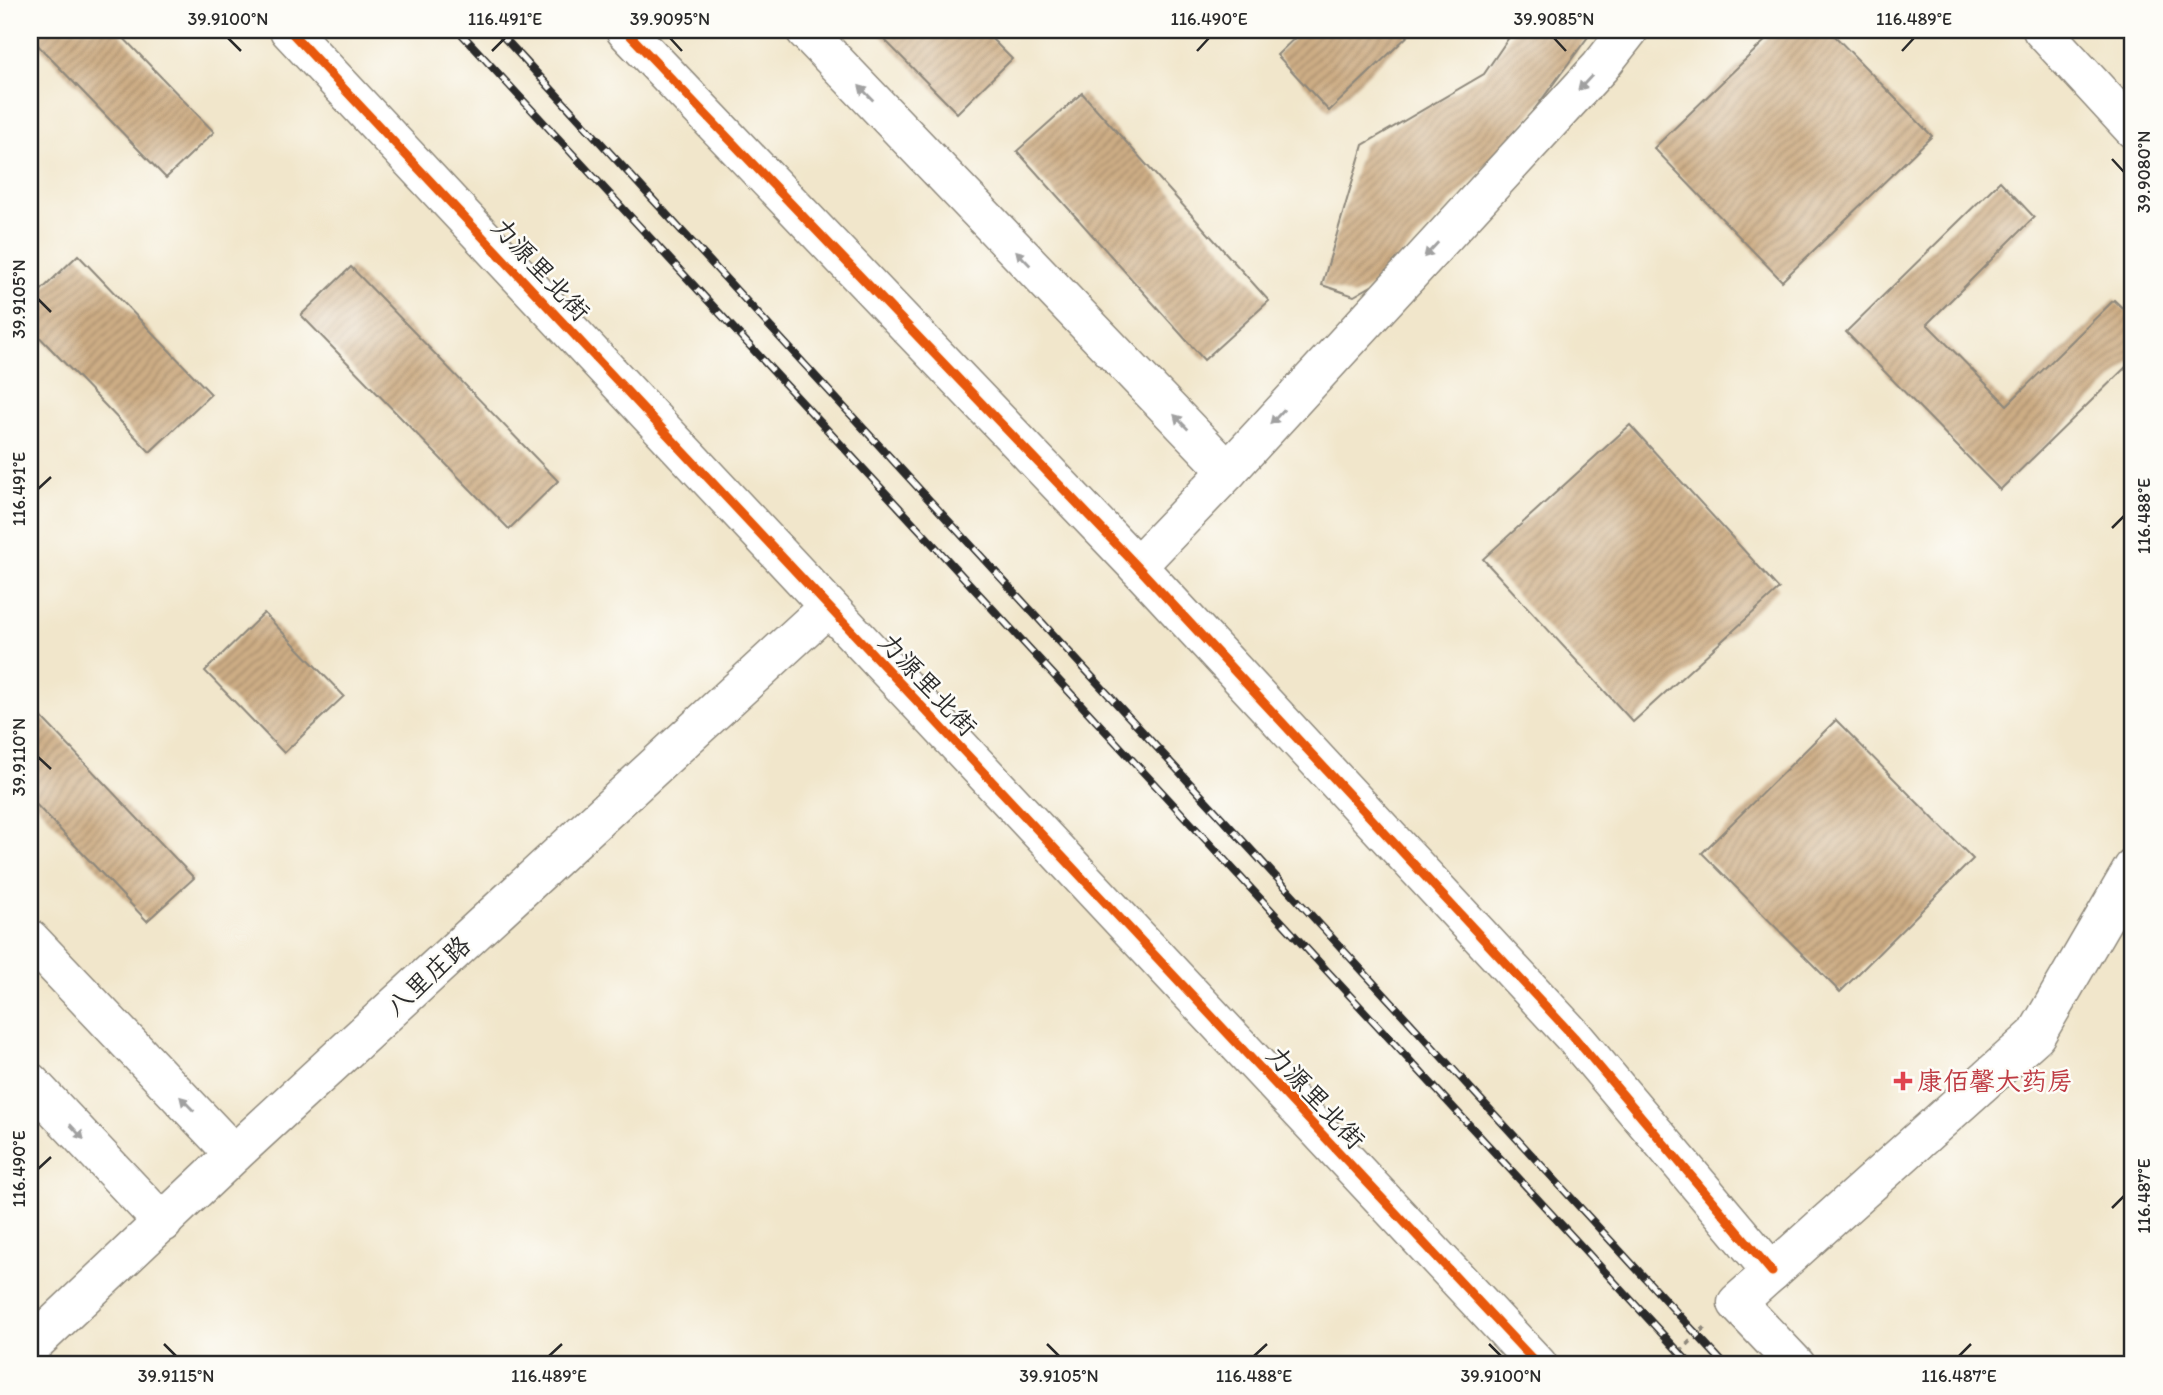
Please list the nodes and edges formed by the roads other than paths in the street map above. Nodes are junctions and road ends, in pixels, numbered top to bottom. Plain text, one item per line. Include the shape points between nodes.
1 (289, 30) edge
2 (625, 30) edge
3 (805, 30) edge
4 (1629, 30) edge
5 (2042, 30) edge
6 (2133, 130) edge
7 (1228, 471) junction
8 (1136, 566) junction
9 (828, 607) junction
10 (2133, 868) edge
11 (30, 939) edge
12 (30, 1082) edge
13 (234, 1154) junction
14 (163, 1223) junction
15 (1772, 1272) junction
16 (30, 1347) edge
17 (1538, 1365) edge
18 (1796, 1365) edge

1 - 9 street, 力源里北街
2 - 8 street
7 -> 3 street
4 -> 7 street
5 - 6 street
7 - 8 street
8 - 15 street via 1574,1037
9 - 13 street, 八里庄路
9 - 17 street, 力源里北街
10 - 15 street via 2036,1035
13 -> 11 street
12 -> 14 street
13 - 14 street, 八里庄路
14 - 16 street, 八里庄路
15 - 18 street via 1737,1303

